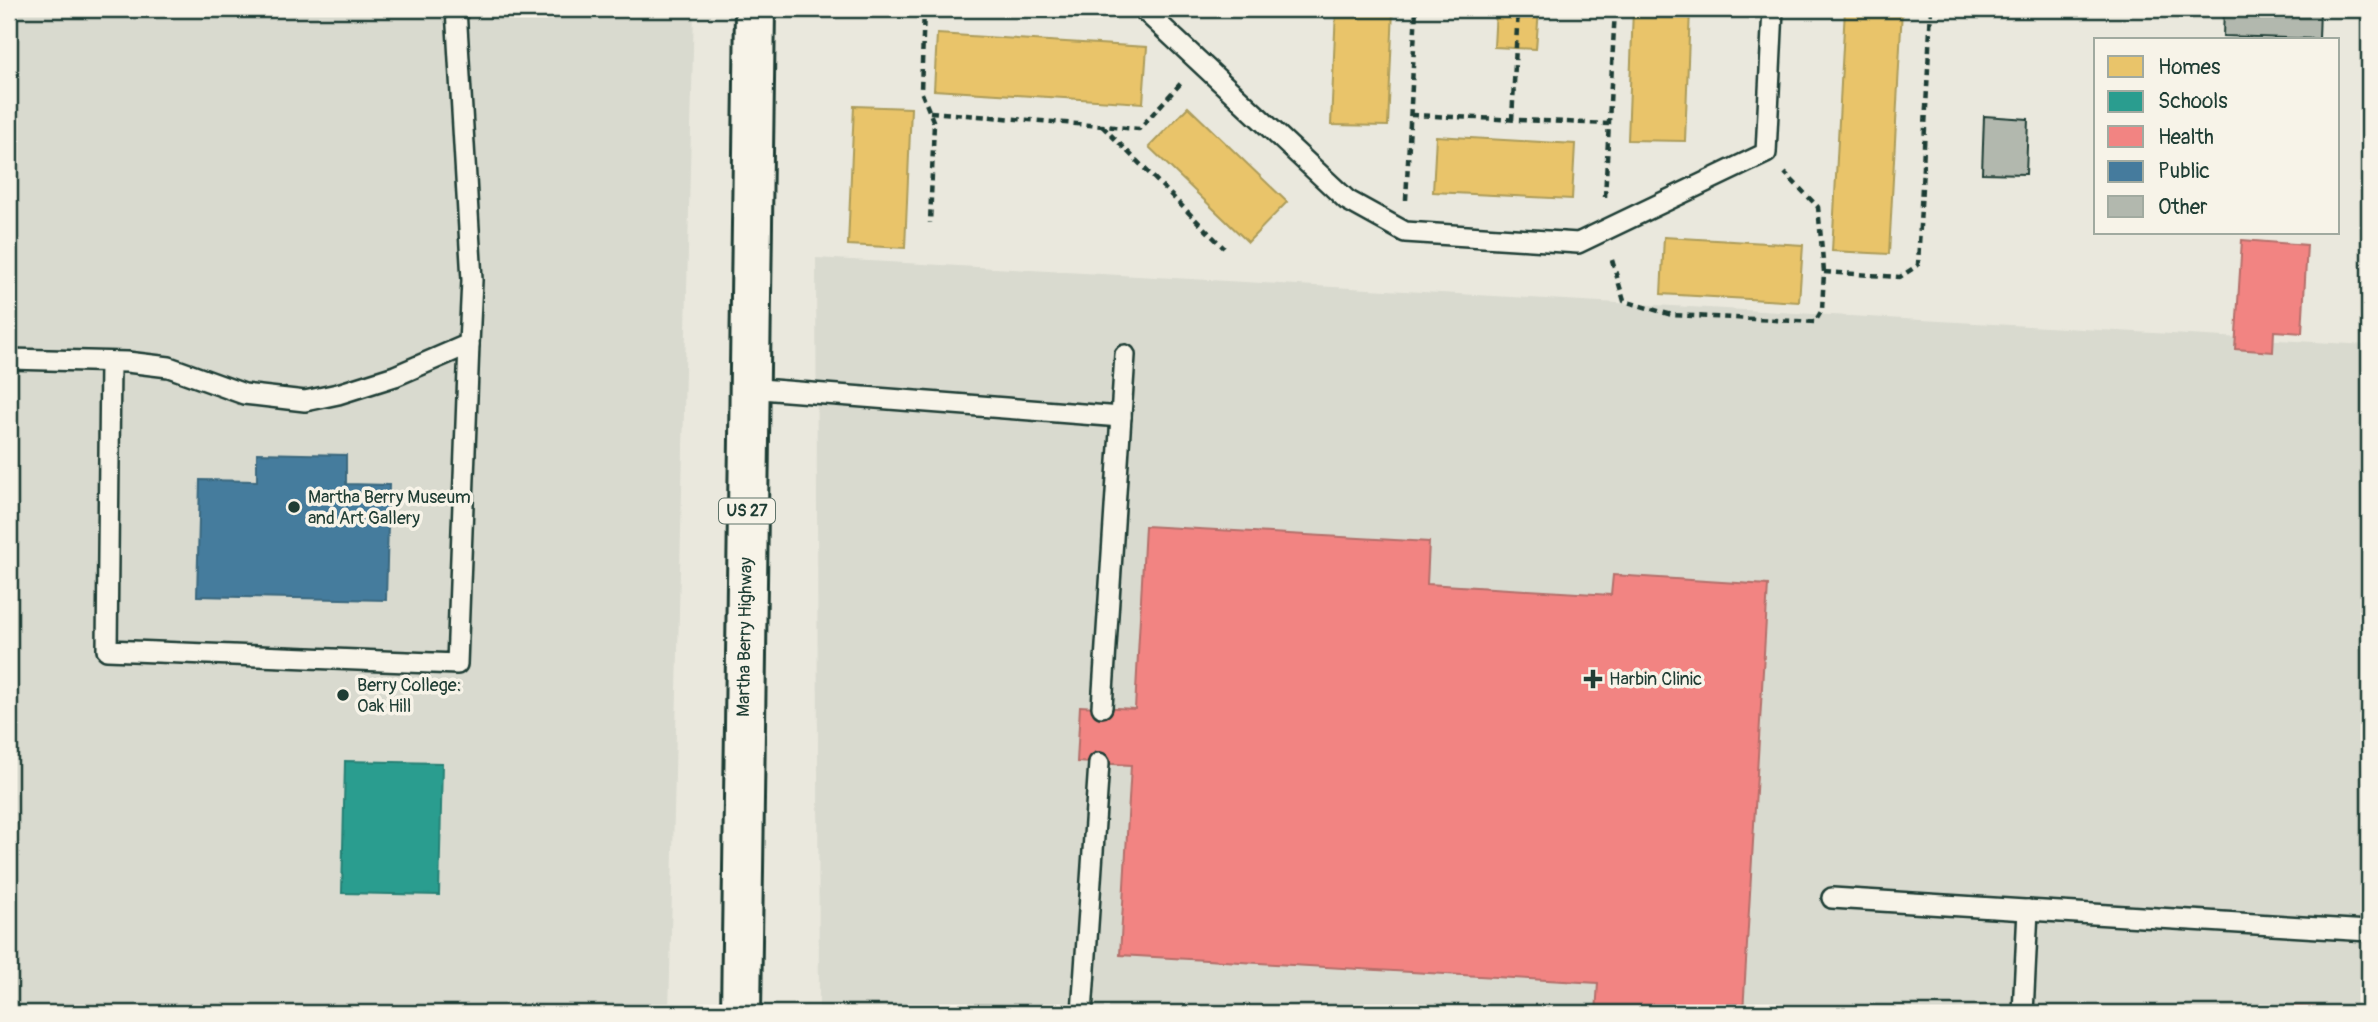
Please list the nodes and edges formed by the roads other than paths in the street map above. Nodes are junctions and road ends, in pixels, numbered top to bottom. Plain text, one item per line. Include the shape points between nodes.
1 (456, 9) edge
2 (755, 9) edge
3 (1143, 9) edge
4 (1773, 9) edge
5 (469, 344) junction
6 (1125, 355) dead end
7 (9, 359) edge
8 (110, 362) junction
9 (748, 388) junction
10 (1121, 417) junction
11 (1102, 707) dead end
12 (1098, 763) dead end
13 (1832, 898) dead end
14 (2028, 910) junction
15 (2369, 931) edge
16 (741, 1013) edge
17 (1082, 1013) edge
18 (2023, 1013) edge

1 - 5 lane via 472,280
2 - 9 main road, Martha Berry Highway / US 27
3 - 4 lane via 1347,200 1405,232 1578,243 1766,153
5 - 8 lane via 395,376 306,401 244,394 169,367
5 - 8 lane via 457,664 107,650
6 - 10 lane
7 - 8 lane
9 - 10 lane
9 - 16 main road, Martha Berry Highway / US 27
10 - 11 lane
12 - 17 lane
13 - 14 lane
14 - 15 lane
14 - 18 lane

